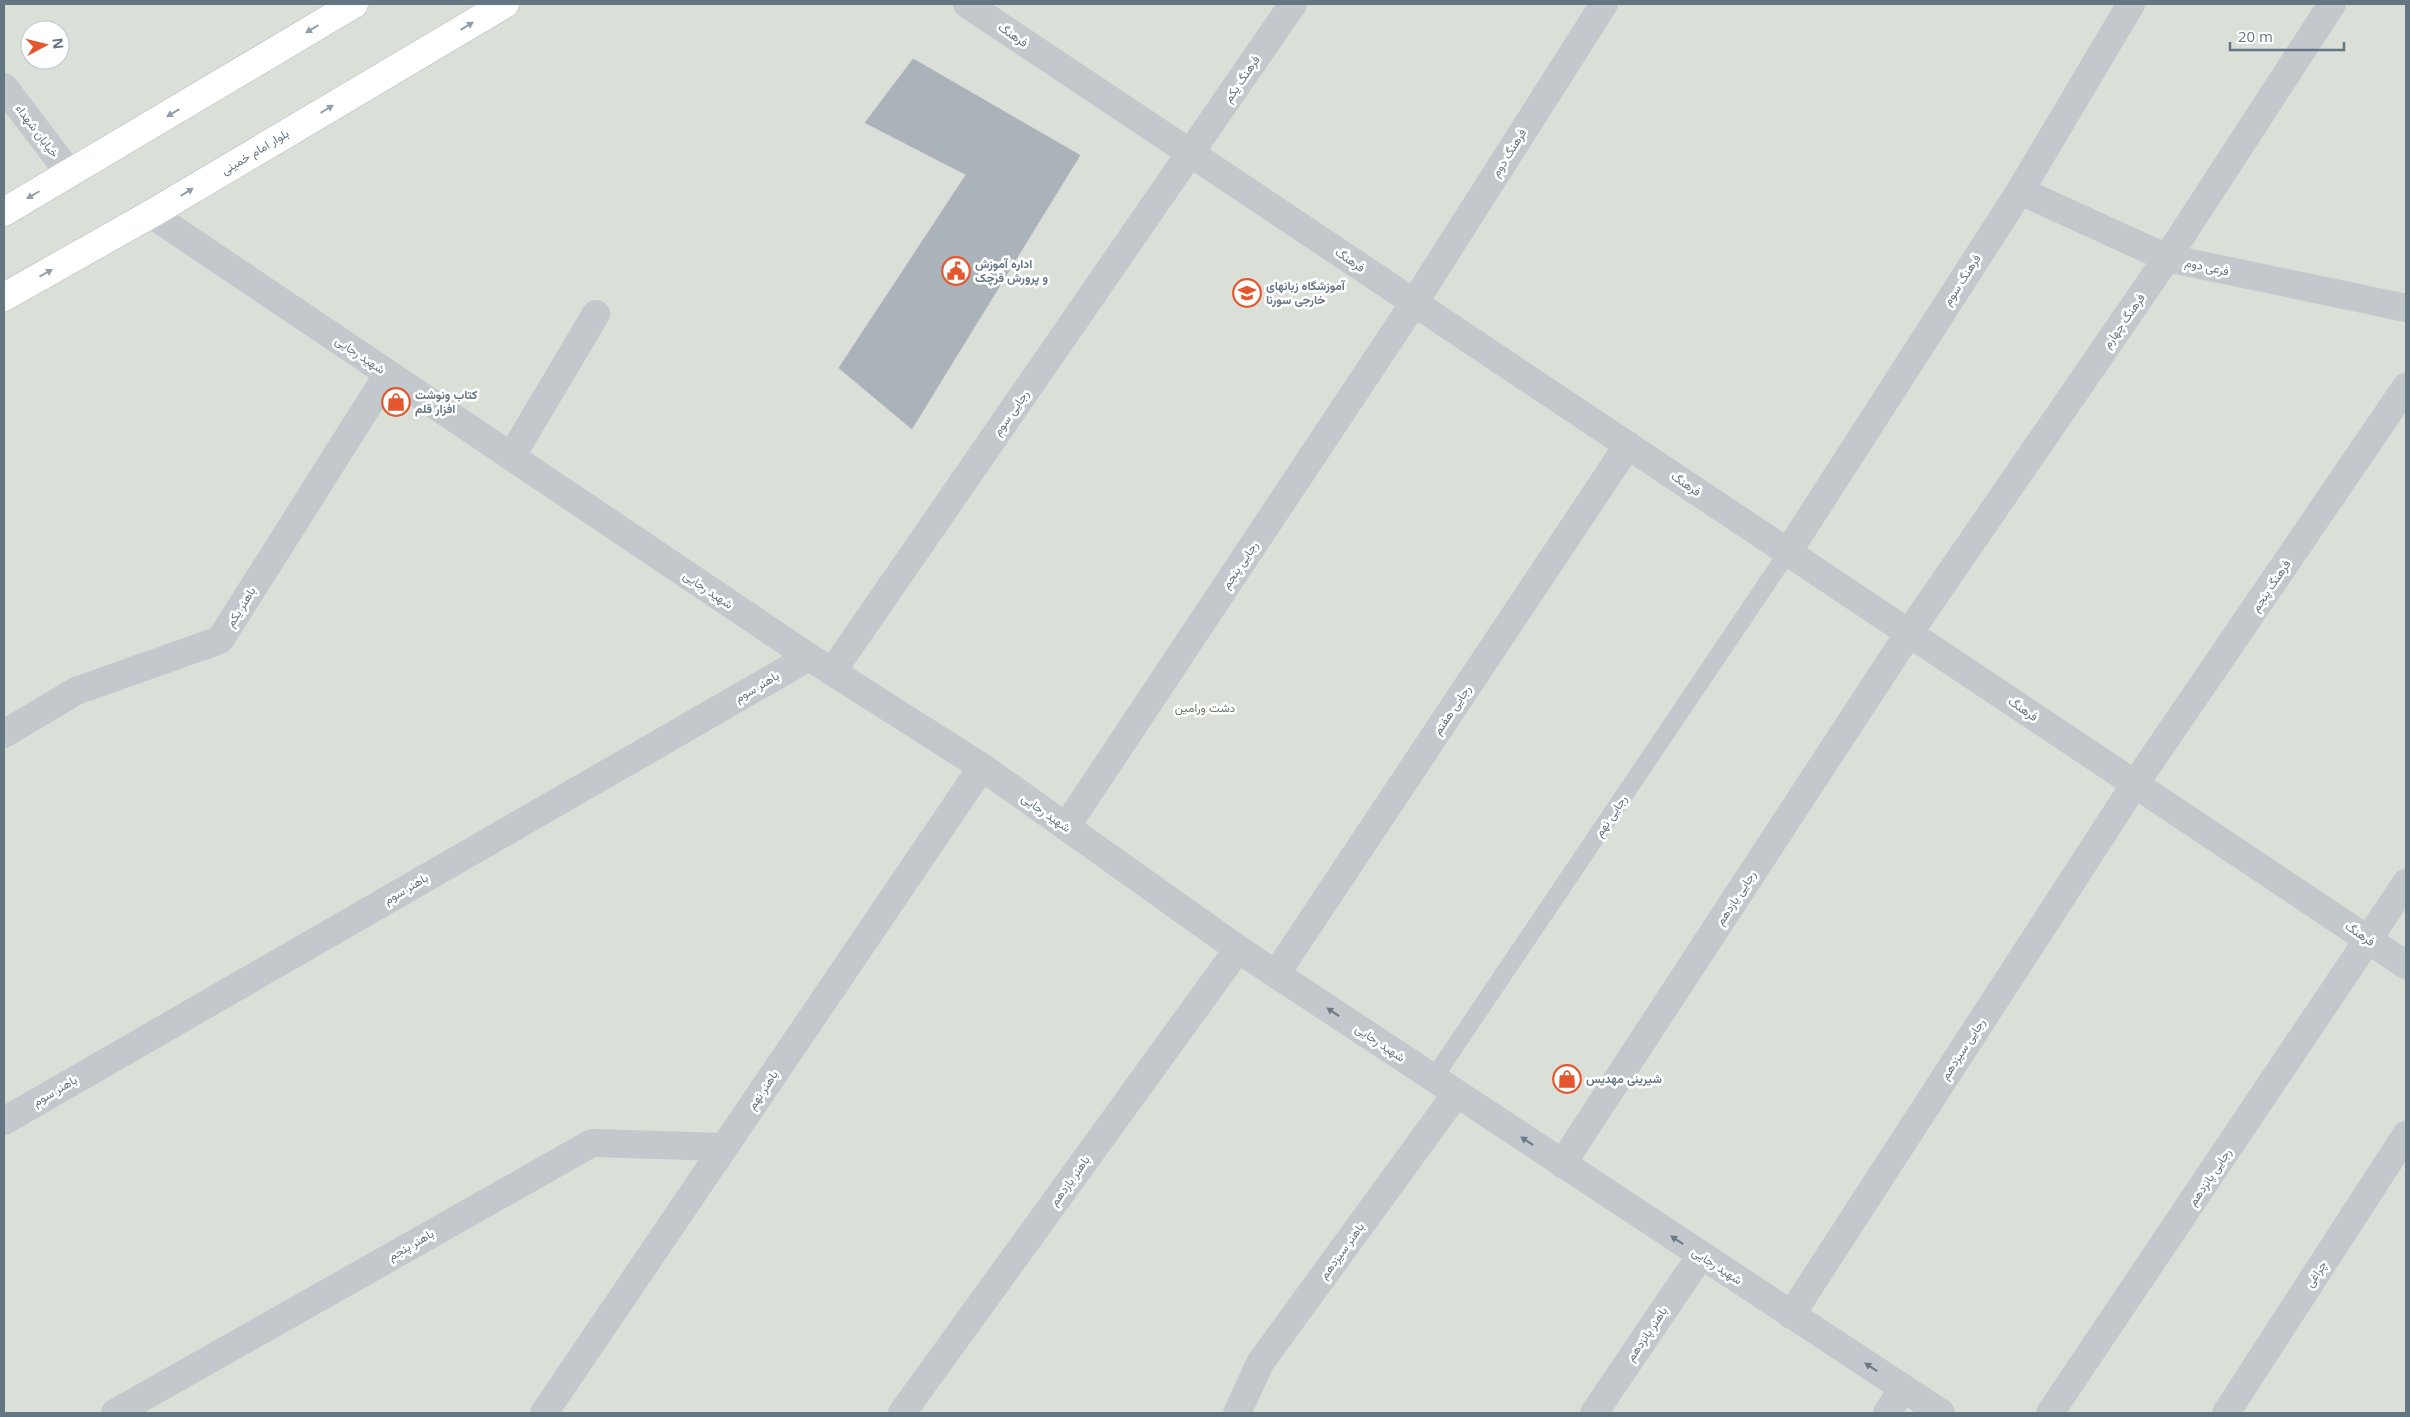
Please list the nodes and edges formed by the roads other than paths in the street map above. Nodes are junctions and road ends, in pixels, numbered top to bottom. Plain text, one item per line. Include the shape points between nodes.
1 (354, 4) edge
2 (505, 4) edge
3 (967, 4) edge
4 (1293, 4) edge
5 (1604, 4) edge
6 (2131, 4) edge
7 (2332, 4) edge
8 (4, 87) edge
9 (1191, 154) junction
10 (70, 174) junction
11 (2020, 191) junction
12 (4, 212) edge
13 (150, 214) junction
14 (2167, 258) junction
15 (4, 297) edge
16 (1414, 303) junction
17 (2406, 308) edge
18 (596, 314) dead end
19 (388, 374) junction
20 (2406, 388) edge
21 (1628, 445) junction
22 (511, 457) junction
23 (1788, 552) junction
24 (1909, 633) junction
25 (809, 657) junction
26 (832, 672) junction
27 (4, 734) edge
28 (982, 767) junction
29 (2135, 784) junction
30 (1066, 827) junction
31 (2406, 883) edge
32 (2369, 940) junction
33 (1238, 949) junction
34 (2406, 965) edge
35 (1276, 974) junction
36 (1433, 1079) junction
37 (1456, 1094) junction
38 (4, 1121) edge
39 (2406, 1135) edge
40 (724, 1147) junction
41 (1562, 1164) junction
42 (1701, 1256) junction
43 (1792, 1315) junction
44 (1903, 1388) junction
45 (115, 1413) edge
46 (544, 1413) edge
47 (902, 1413) edge
48 (1237, 1413) edge
49 (1594, 1413) edge
50 (1887, 1413) edge
51 (1941, 1413) edge
52 (2050, 1413) edge
53 (2226, 1413) edge

1 -> 10 main road
13 -> 2 main road, بلوار امام خمینی
3 - 9 street, فرهنگ
4 - 9 street, فرهنگ یکم
5 - 16 street, فرهنگ دوم
6 - 11 street, فرهنگ سوم
7 - 14 street, فرهنگ چهارم
8 - 10 street, خیابان شهداء
9 - 16 street, فرهنگ
9 - 26 street, رجایی سوم
10 -> 12 main road
11 - 14 street, فرعی دوم
11 - 23 street, فرهنگ سوم
15 -> 13 main road, بلوار امام خمینی
13 - 19 street, شهید رجایی
14 - 17 street, فرعی دوم
14 - 24 street, فرهنگ چهارم
16 - 21 street, فرهنگ
16 - 30 street, رجایی پنجم
18 - 22 street
19 - 22 street, شهید رجایی
19 - 27 street, باهنر یکم via 220,640 76,691
20 - 29 street, فرهنگ پنجم
21 - 23 street, فرهنگ
21 - 35 street, رجایی هفتم
22 - 25 street, شهید رجایی
23 - 24 street, فرهنگ
23 - 36 lane, رجایی نهم
24 - 29 street, فرهنگ
24 - 41 street, رجایی یازدهم
25 - 26 street, شهید رجایی
25 - 38 street, باهنر سوم
26 - 28 street, شهید رجایی
28 - 30 street, شهید رجایی
28 - 40 street, باهنر نهم
29 - 32 street, فرهنگ
29 - 43 street, رجایی سیزدهم
30 - 33 street, شهید رجایی
31 - 32 street, رجایی پانزدهم
32 - 34 street, فرهنگ
32 - 52 street, رجایی پانزدهم
33 - 35 street, شهید رجایی
33 - 47 street, باهنر یازدهم
36 -> 35 street, شهید رجایی
36 - 37 street, شهید رجایی
41 -> 37 street, شهید رجایی
37 - 48 street, باهنر سیزدهم via 1260,1363
39 - 53 street, چراغی
40 - 45 street, باهنر پنجم via 592,1143
40 - 46 street, باهنر نهم
42 -> 41 street, شهید رجایی
42 - 43 street, شهید رجایی
42 - 49 street, باهنر پانزدهم
44 -> 43 street, شهید رجایی
44 - 50 street
44 - 51 street, شهید رجایی

